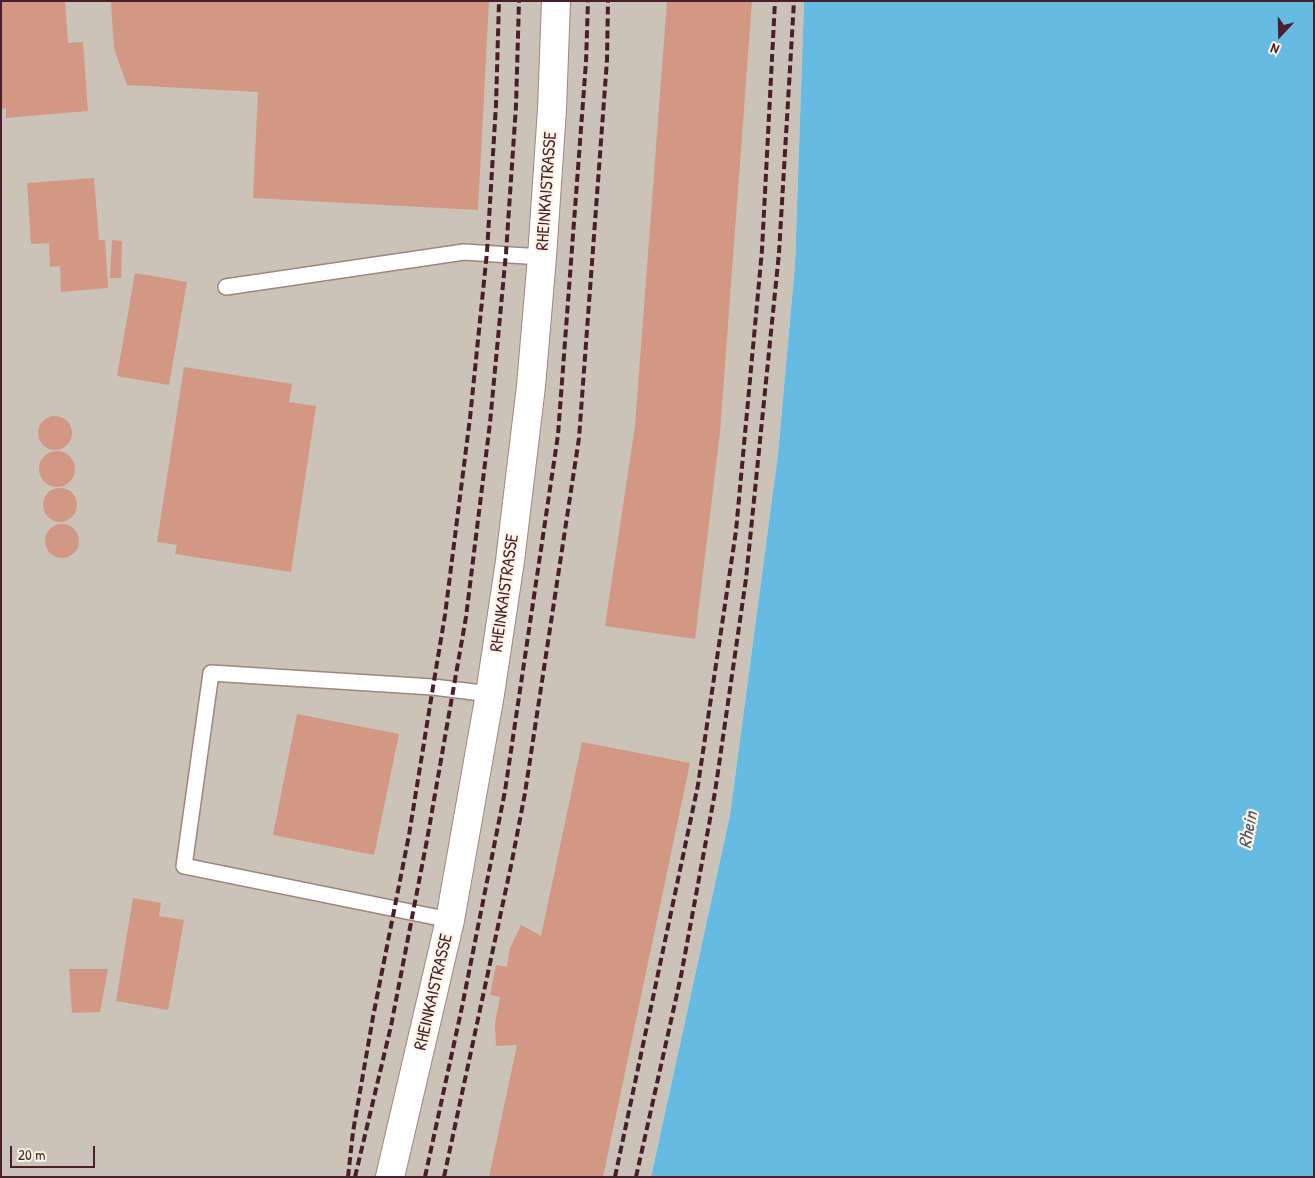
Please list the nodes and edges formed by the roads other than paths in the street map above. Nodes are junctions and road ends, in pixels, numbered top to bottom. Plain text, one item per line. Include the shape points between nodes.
1 (556, 1) edge
2 (542, 257) junction
3 (226, 287) dead end
4 (490, 694) junction
5 (450, 920) junction
6 (390, 1177) edge

1 - 2 street, RHEINKAISTRASSE
2 - 3 lane via 464,252
2 - 4 street, RHEINKAISTRASSE via 531,386
4 - 5 street, RHEINKAISTRASSE
4 - 5 lane via 434,687 211,673 184,866
5 - 6 street, RHEINKAISTRASSE

